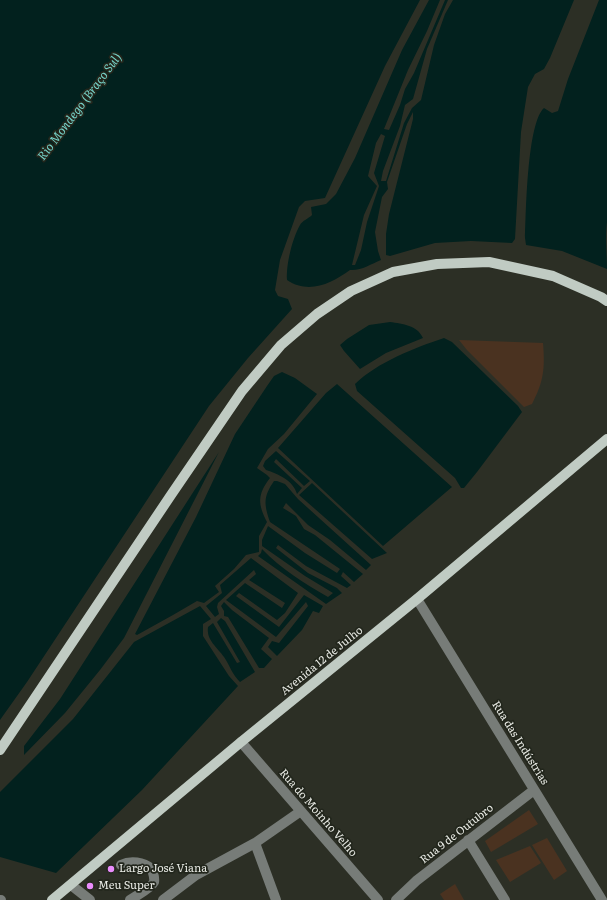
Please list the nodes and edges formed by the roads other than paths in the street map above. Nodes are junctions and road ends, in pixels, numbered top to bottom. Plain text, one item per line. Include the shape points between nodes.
1 (607, 301) edge
2 (607, 439) edge
3 (417, 599) junction
4 (241, 742) junction
5 (0, 750) edge
6 (534, 790) junction
7 (301, 811) junction
8 (468, 840) junction
9 (255, 843) junction
10 (121, 865) dead end
11 (71, 885) junction
12 (503, 899) edge
13 (52, 900) edge
14 (90, 900) edge
15 (130, 900) edge
16 (163, 900) edge
17 (276, 900) edge
18 (378, 900) edge
19 (396, 900) edge
20 (602, 900) edge

1 - 5 main road via 553,276 489,262 437,264 392,272 352,291 317,314 282,345 242,391
2 - 3 main road, Avenida 12 de Julho
3 - 4 main road, Avenida 12 de Julho
3 - 6 street, Rua das Indústrias
4 - 7 street, Rua do Moinho Velho
4 - 11 main road, Avenida 12 de Julho
6 - 8 street, Rua 9 de Outubro
6 - 20 street, Rua das Indústrias
7 - 9 street
7 - 18 street, Rua do Moinho Velho
8 - 12 street
8 - 19 street, Rua 9 de Outubro
9 - 16 street via 196,875
9 - 17 street
10 - 15 street via 136,862 152,869 154,876 154,882 148,888
11 - 13 main road, Avenida 12 de Julho
11 - 14 street

